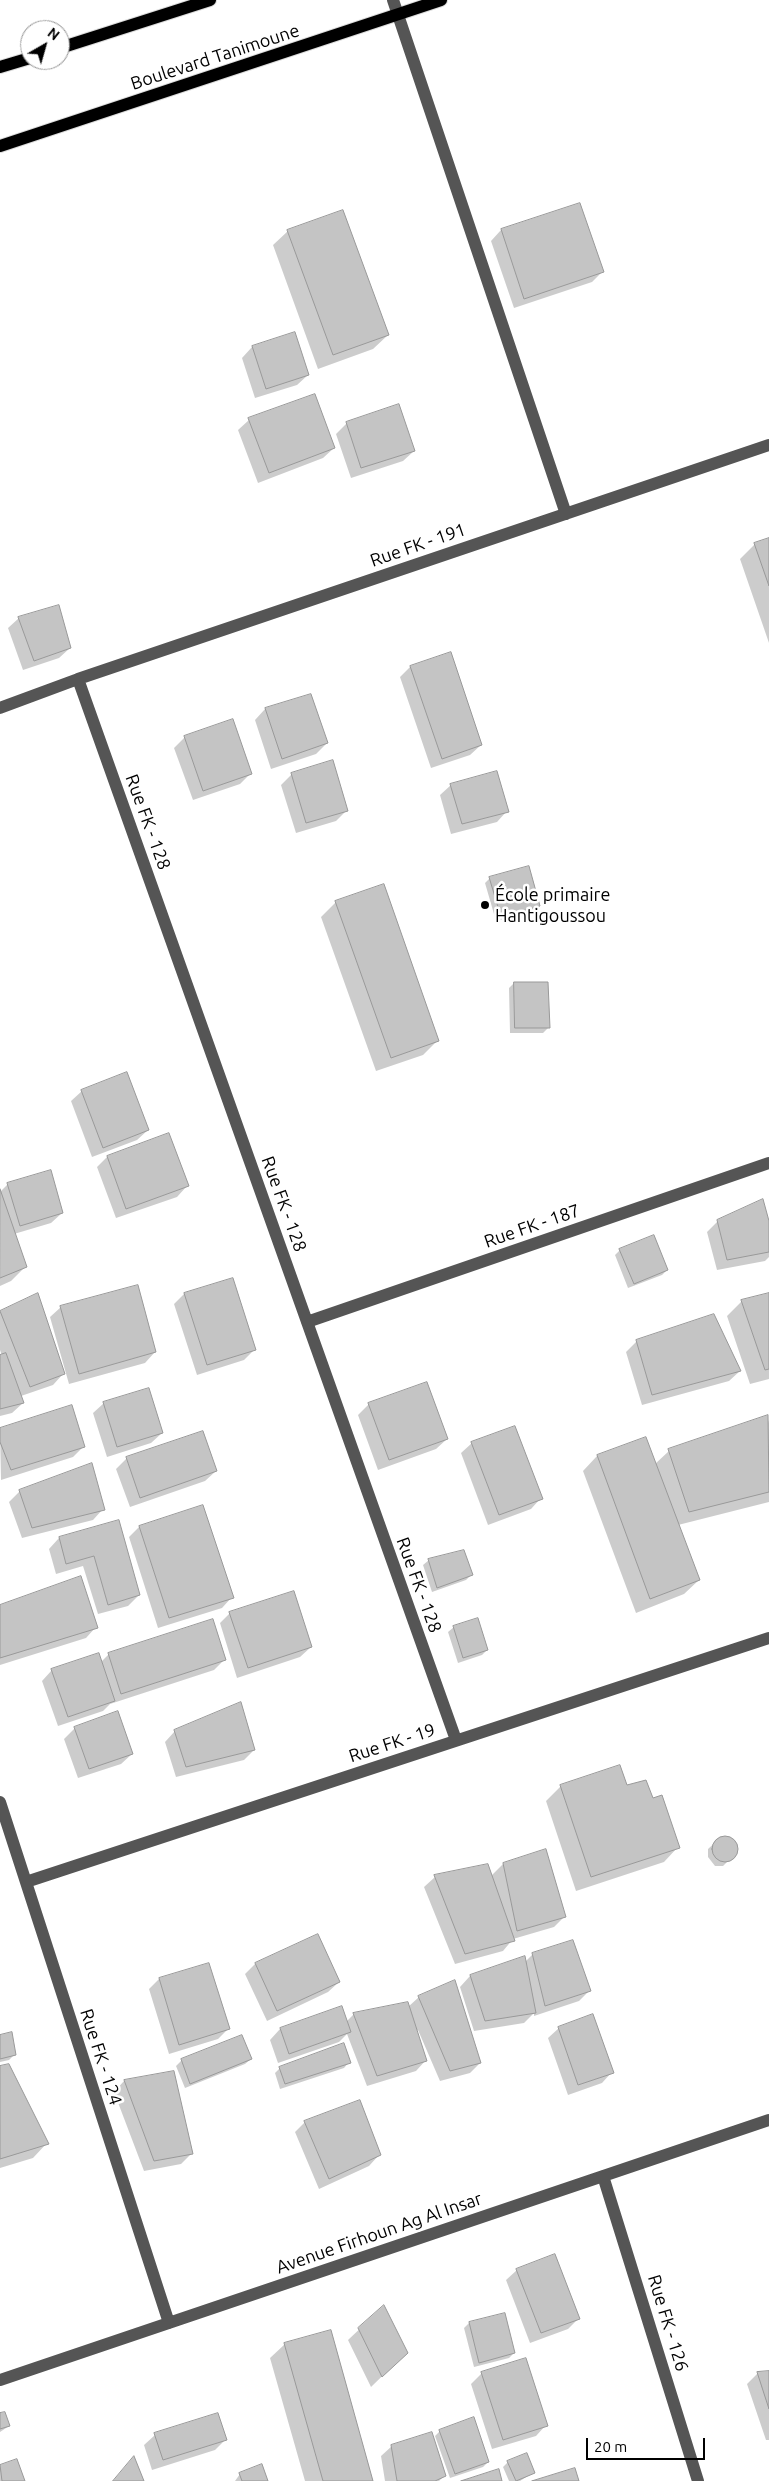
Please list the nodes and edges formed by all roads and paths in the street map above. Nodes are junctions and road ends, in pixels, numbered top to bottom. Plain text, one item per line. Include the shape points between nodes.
1 (210, 0) edge
2 (393, 0) edge
3 (441, 0) edge
4 (397, 15) junction
5 (70, 45) edge
6 (20, 61) edge
7 (0, 67) edge
8 (0, 146) edge
9 (769, 444) edge
10 (566, 514) junction
11 (78, 679) junction
12 (0, 708) edge
13 (769, 1163) edge
14 (307, 1322) junction
15 (769, 1638) edge
16 (456, 1740) junction
17 (0, 1802) edge
18 (26, 1882) junction
19 (769, 2120) edge
20 (603, 2176) junction
21 (169, 2323) junction
22 (0, 2380) edge
23 (698, 2481) edge

1 - 5 main road
2 - 4 street
3 - 4 main road, Boulevard Tanimoune
4 - 8 main road, Boulevard Tanimoune
4 - 10 street
6 - 7 main road
9 - 10 street, Rue FK - 191
10 - 11 street, Rue FK - 191
11 - 12 street, Rue FK - 191
11 - 14 street, Rue FK - 128
13 - 14 street, Rue FK - 187
14 - 16 street, Rue FK - 128
15 - 16 street, Rue FK - 19
16 - 18 street, Rue FK - 19
17 - 18 street, Rue FK - 124
18 - 21 street, Rue FK - 124
19 - 20 street, Avenue Firhoun Ag Al Insar
20 - 21 street, Avenue Firhoun Ag Al Insar
20 - 23 street, Rue FK - 126
21 - 22 street, Avenue Firhoun Ag Al Insar

